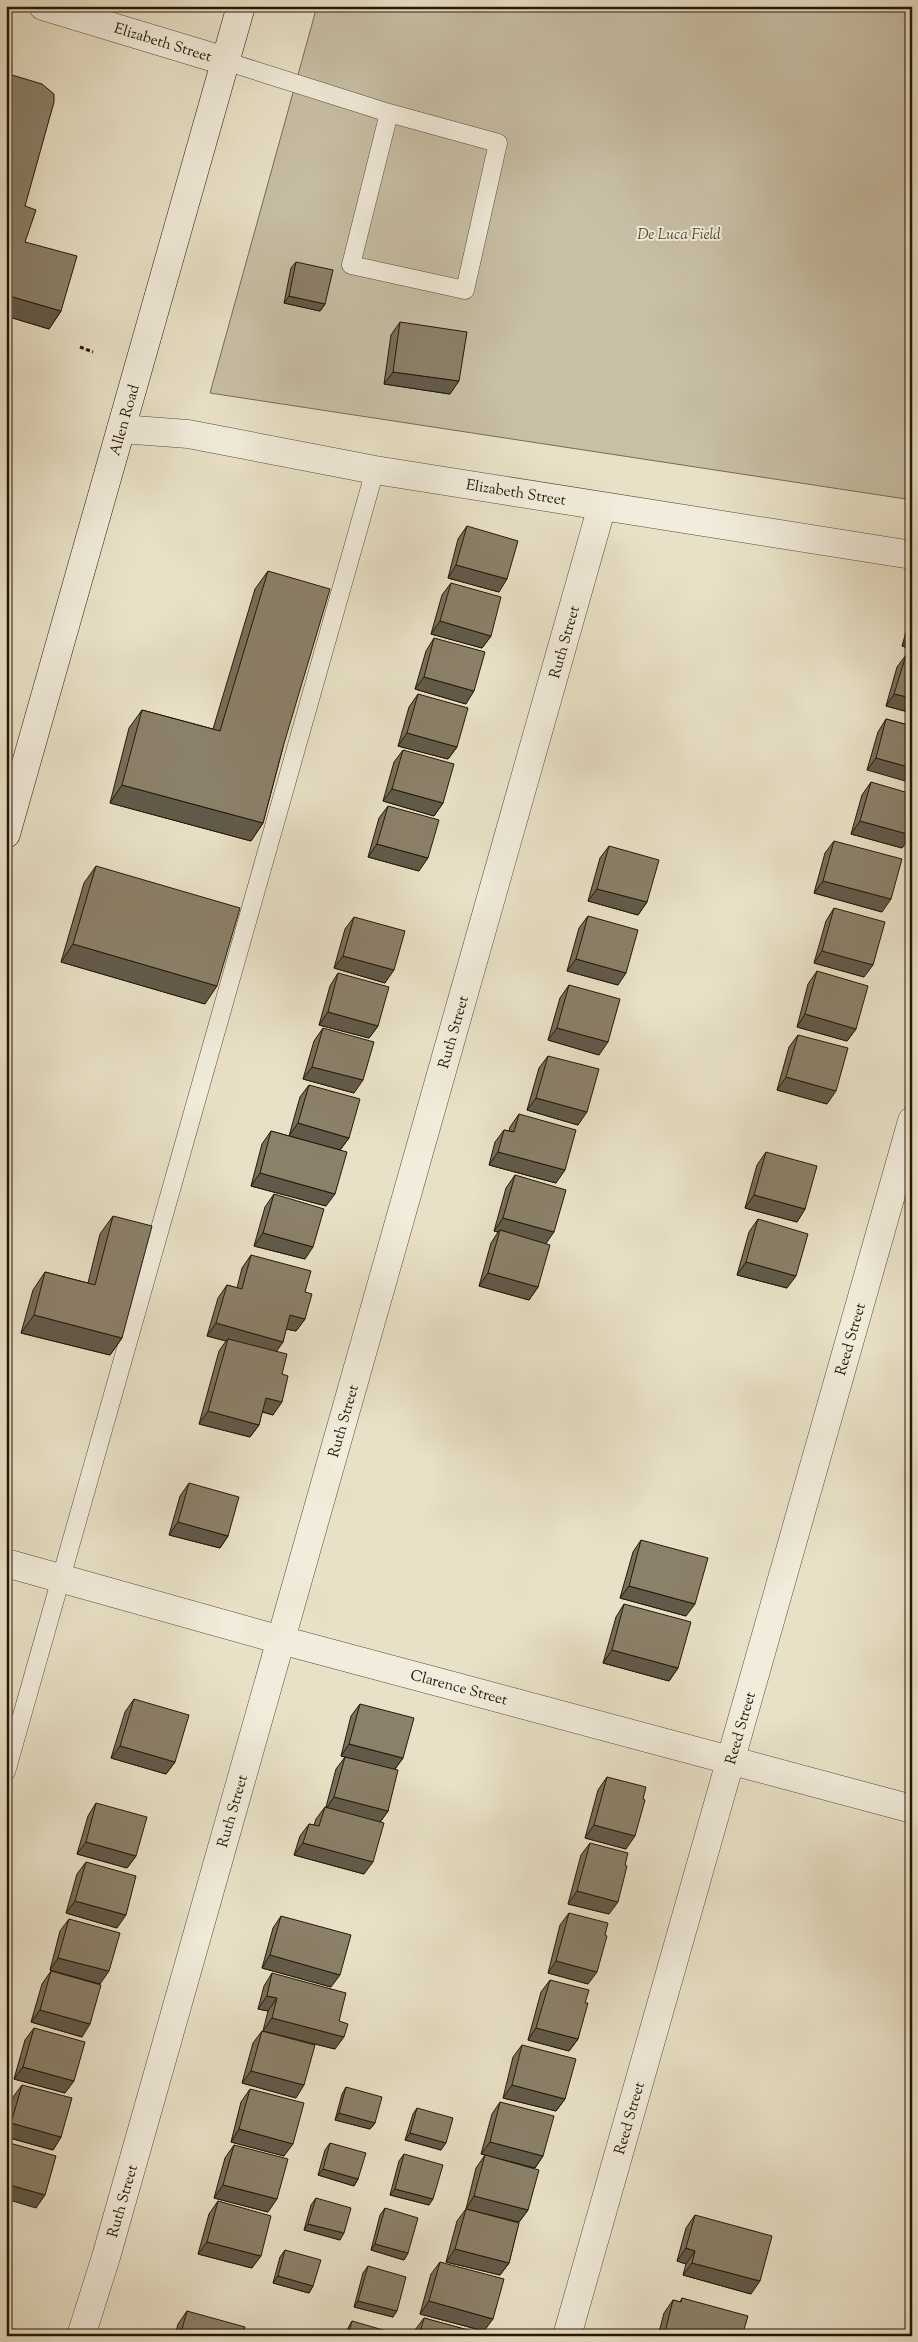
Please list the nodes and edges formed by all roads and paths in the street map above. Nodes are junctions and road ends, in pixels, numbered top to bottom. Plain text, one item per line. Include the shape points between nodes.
1 (43, 6) edge
2 (241, 6) edge
3 (225, 61) junction
4 (389, 113) junction
5 (80, 347) dead end
6 (92, 352) dead end
7 (121, 429) junction
8 (375, 470) junction
9 (602, 506) junction
10 (912, 555) edge
11 (6, 834) edge
12 (912, 1121) edge
13 (6, 1563) edge
14 (62, 1579) junction
15 (281, 1640) junction
16 (731, 1761) junction
17 (6, 1772) edge
18 (912, 1809) edge
19 (81, 2336) edge
20 (567, 2336) edge

1 - 3 street, Elizabeth Street
2 - 3 street, Allen Road
3 - 4 lane
3 - 7 street, Allen Road
4 - 4 lane via 498,143 465,290 351,265
5 - 6 path
7 - 8 street, Elizabeth Street via 188,434
7 - 11 street, Allen Road
8 - 9 street, Elizabeth Street
8 - 14 lane via 79,1508
9 - 10 street, Elizabeth Street
9 - 15 street, Ruth Street
12 - 16 street, Reed Street
13 - 14 street, Clarence Street
14 - 15 street, Clarence Street
14 - 17 lane
15 - 16 street, Clarence Street
15 - 19 street, Ruth Street
16 - 18 street, Clarence Street
16 - 20 street, Reed Street

